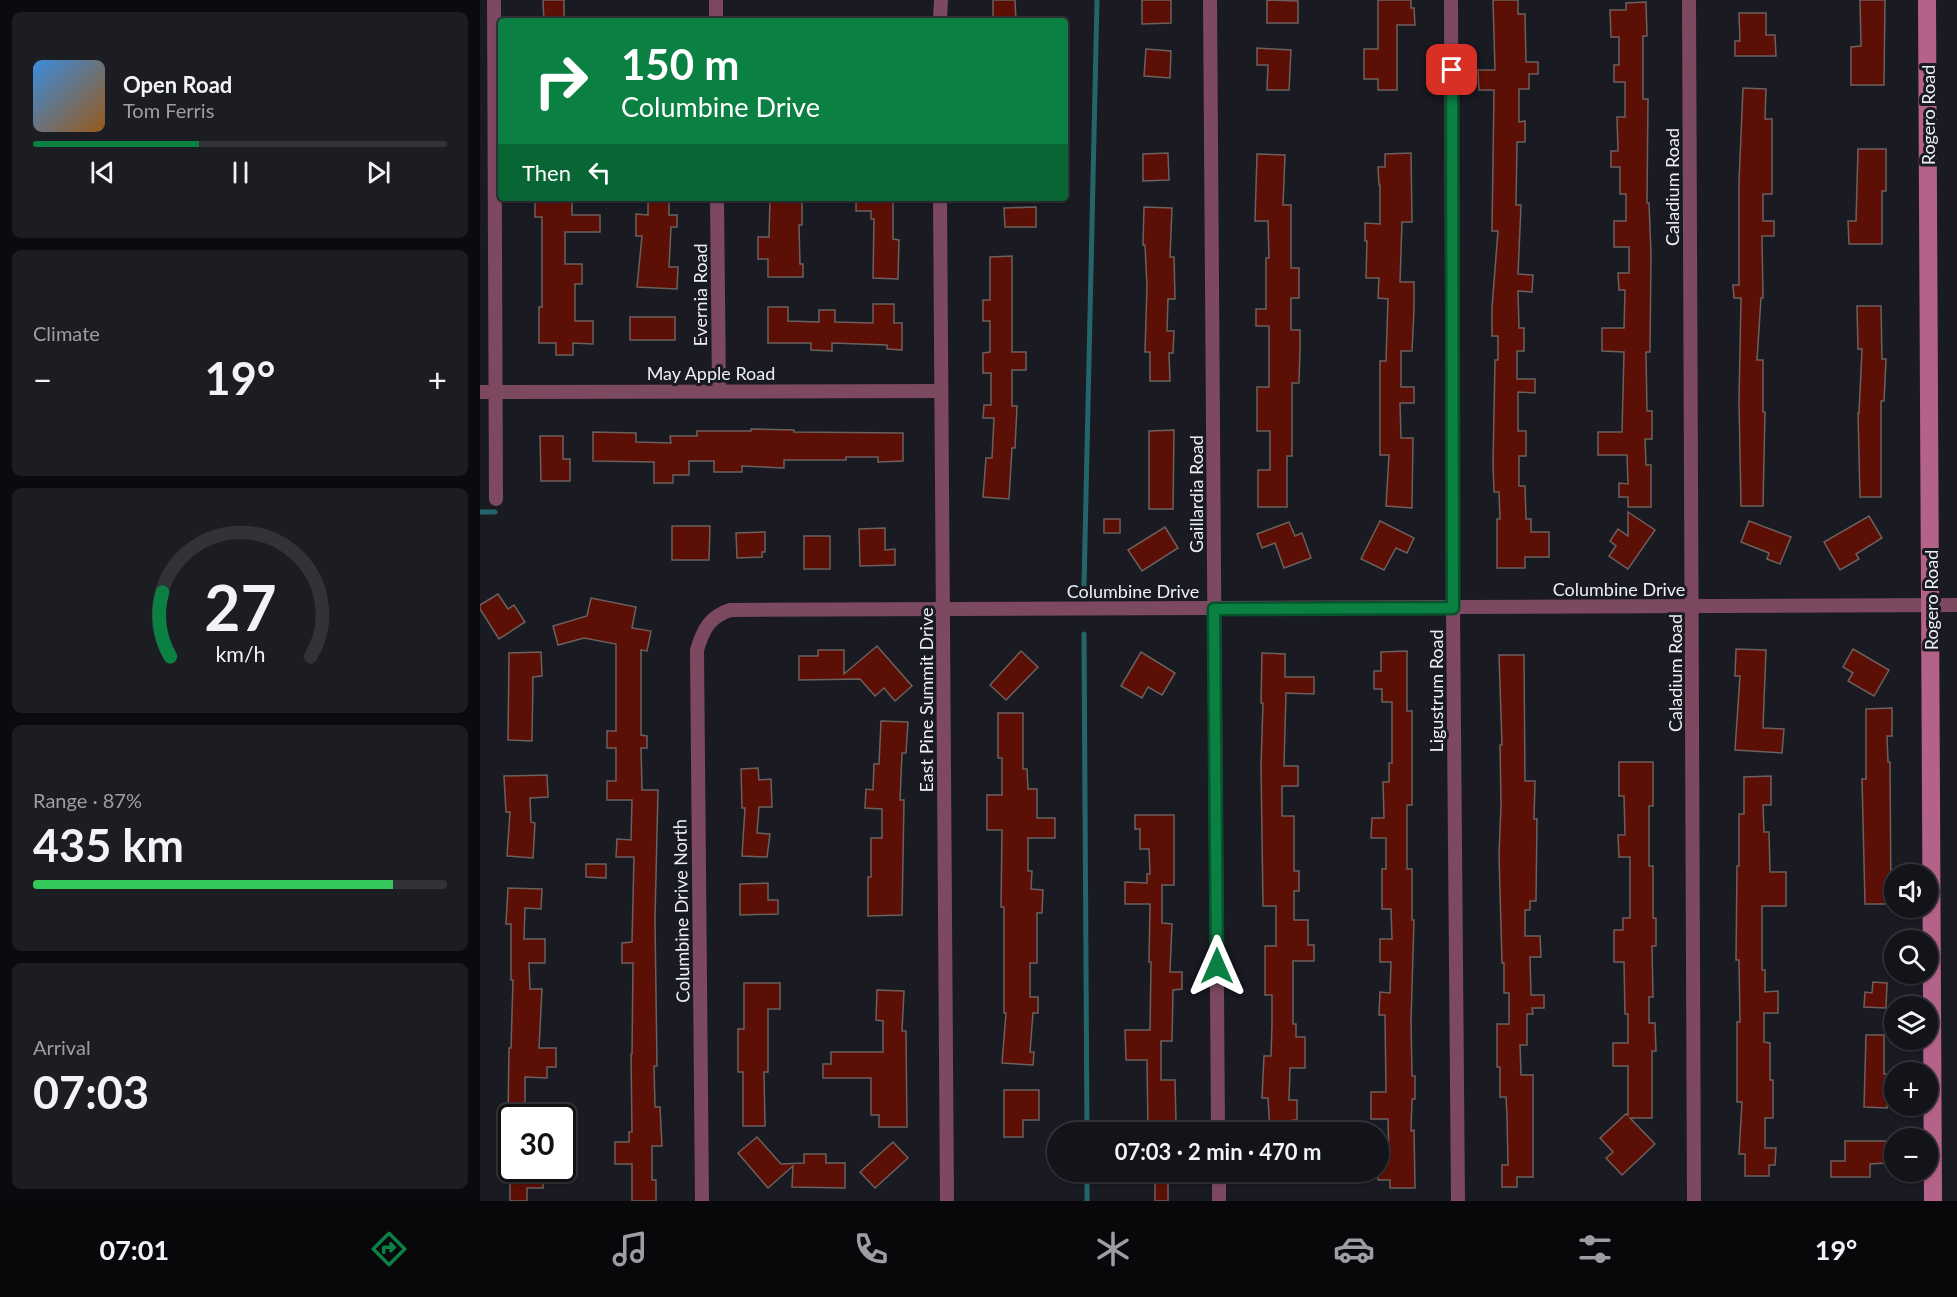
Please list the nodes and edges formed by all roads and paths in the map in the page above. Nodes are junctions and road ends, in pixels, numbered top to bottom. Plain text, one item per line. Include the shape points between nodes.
1 (494, 0) edge
2 (716, 0) edge
3 (941, 0) edge
4 (1210, 0) edge
5 (1451, 0) edge
6 (1689, 0) edge
7 (1927, 0) edge
8 (716, 18) edge
9 (940, 18) edge
10 (717, 201) edge
11 (940, 201) edge
12 (719, 391) junction
13 (941, 391) junction
14 (487, 392) edge
15 (496, 499) dead end
16 (1931, 606) junction
17 (1957, 606) edge
18 (1693, 607) junction
19 (1453, 608) junction
20 (1214, 609) junction
21 (944, 610) junction
22 (708, 622) joint
23 (1218, 1122) edge
24 (1219, 1182) edge
25 (702, 1201) edge
26 (947, 1201) edge
27 (1219, 1201) edge
28 (1458, 1201) edge
29 (1695, 1201) edge
30 (1933, 1201) edge

1 - 14 street
2 - 8 street
3 - 9 street
4 - 20 street, Gaillardia Road
5 - 19 street, Ligustrum Road
6 - 18 street, Caladium Road
7 - 16 main road, Rogero Road
10 - 12 street, Evernia Road
11 - 13 street, East Pine Summit Drive
12 - 13 street, May Apple Road
12 - 14 street, May Apple Road
13 - 21 street, East Pine Summit Drive
14 - 15 street
16 - 17 street, Columbine Drive
16 - 18 street, Columbine Drive
16 - 30 main road, Rogero Road
18 - 19 street, Columbine Drive
18 - 29 street, Caladium Road
19 - 20 street, Columbine Drive
19 - 28 street, Ligustrum Road
20 - 21 street, Columbine Drive
20 - 23 street, Gaillardia Road
21 - 22 street, Columbine Drive via 730,610
21 - 26 street, East Pine Summit Drive
22 - 25 street, Columbine Drive North via 697,650
24 - 27 street

